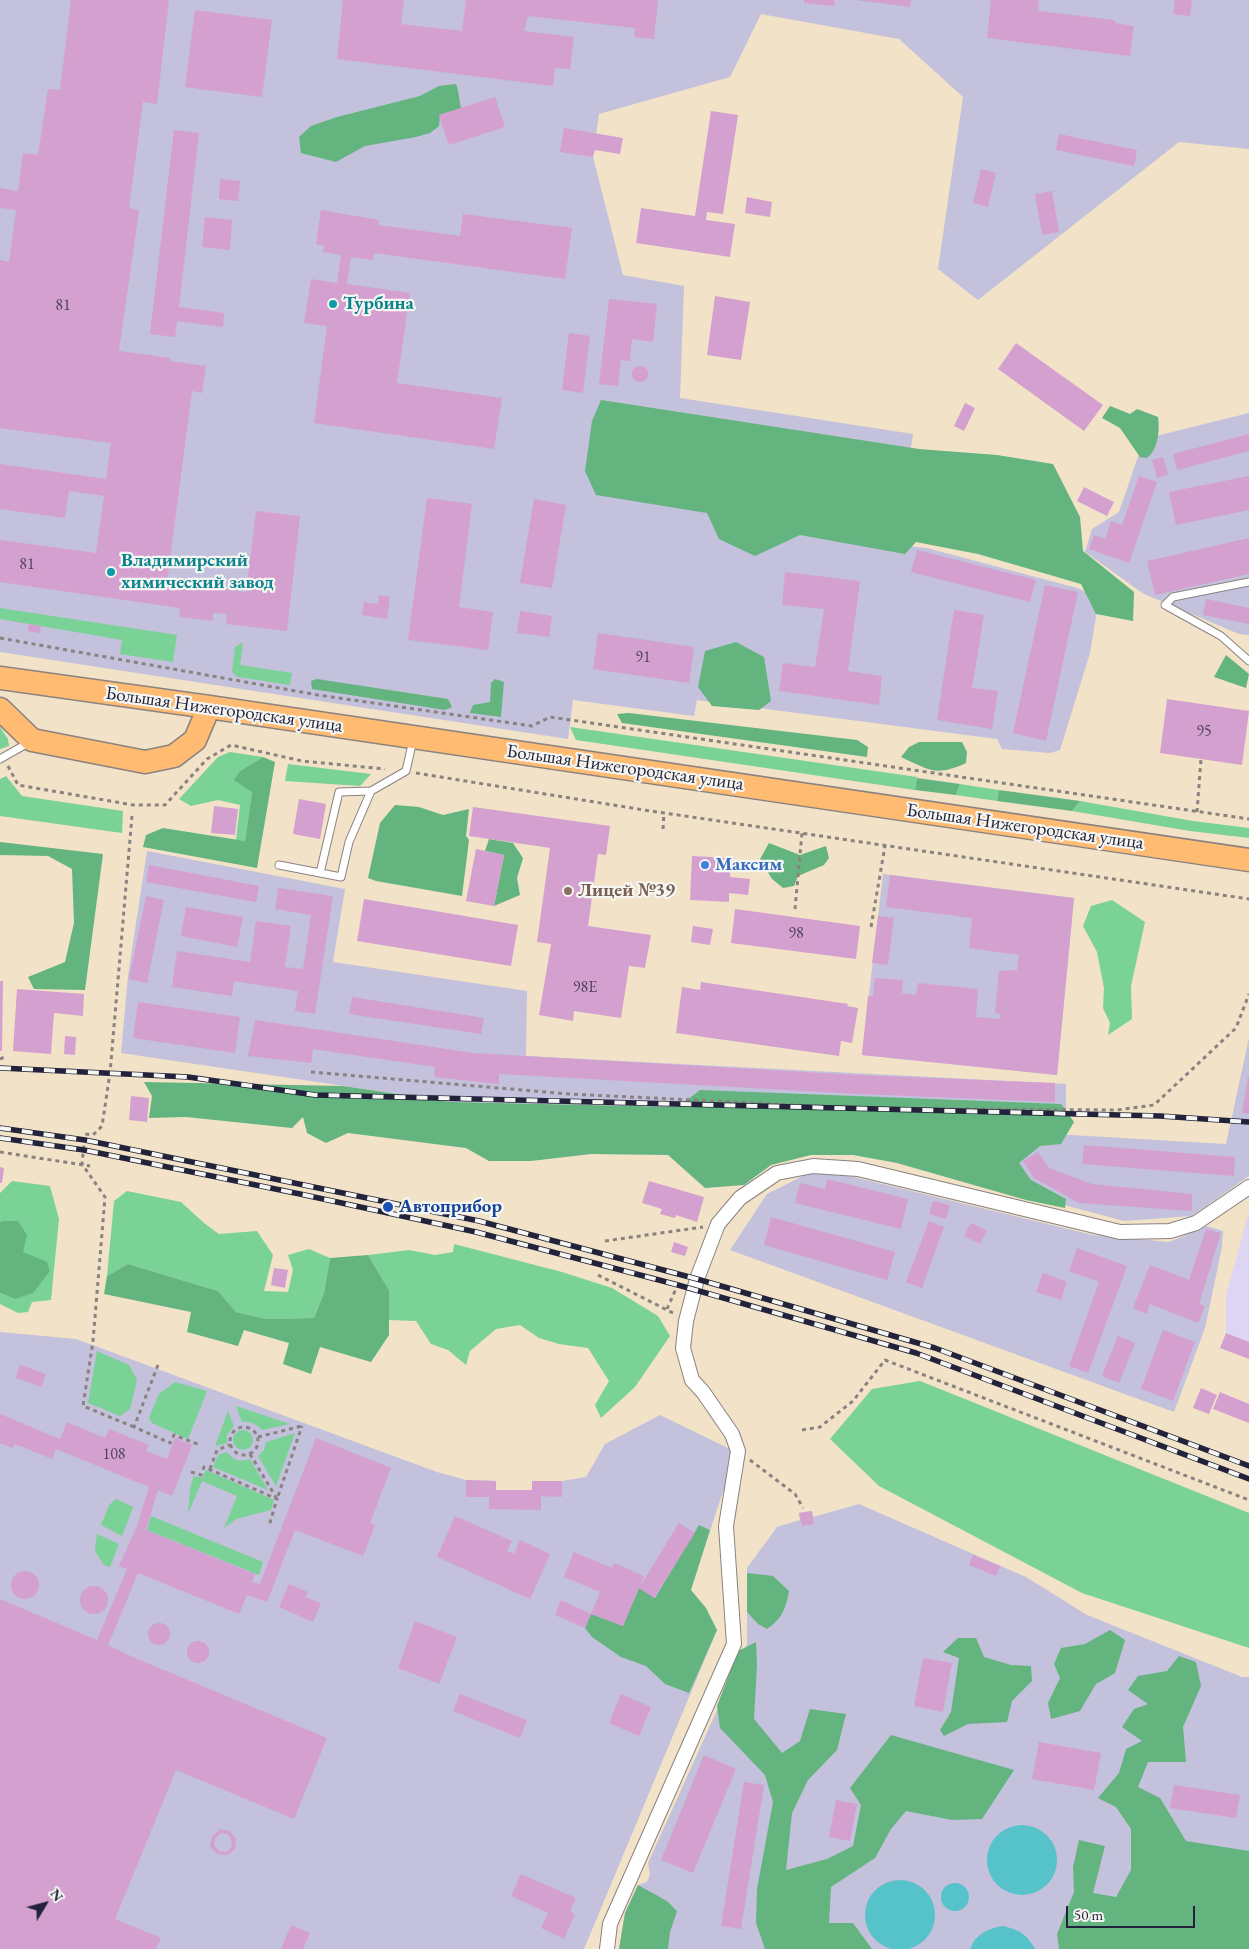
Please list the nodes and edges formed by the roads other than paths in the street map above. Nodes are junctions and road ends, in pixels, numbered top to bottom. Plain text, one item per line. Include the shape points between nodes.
1 (1249, 582) edge
2 (1249, 661) edge
3 (0, 678) edge
4 (209, 707) junction
5 (0, 708) edge
6 (414, 737) junction
7 (32, 740) junction
8 (2, 758) edge
9 (371, 790) junction
10 (1249, 860) edge
11 (279, 865) dead end
12 (320, 873) junction
13 (1249, 1187) edge
14 (607, 1949) edge

1 - 2 lane via 1173,597 1165,605 1221,636
3 - 4 main road, Большая Нижегородская улица
4 - 6 main road, Большая Нижегородская улица
4 - 7 main road via 195,740 174,756 145,762
5 - 7 main road
6 - 9 lane via 406,772
6 - 10 main road, Большая Нижегородская улица
7 - 8 lane
9 - 12 lane via 349,842 341,877
9 - 12 lane via 339,792
11 - 12 lane
13 - 14 street via 1196,1223 1170,1231 1120,1232 858,1169 813,1166 777,1173 740,1198 718,1224 697,1279 683,1348 692,1380 727,1427 738,1450 726,1526 734,1644 610,1924

